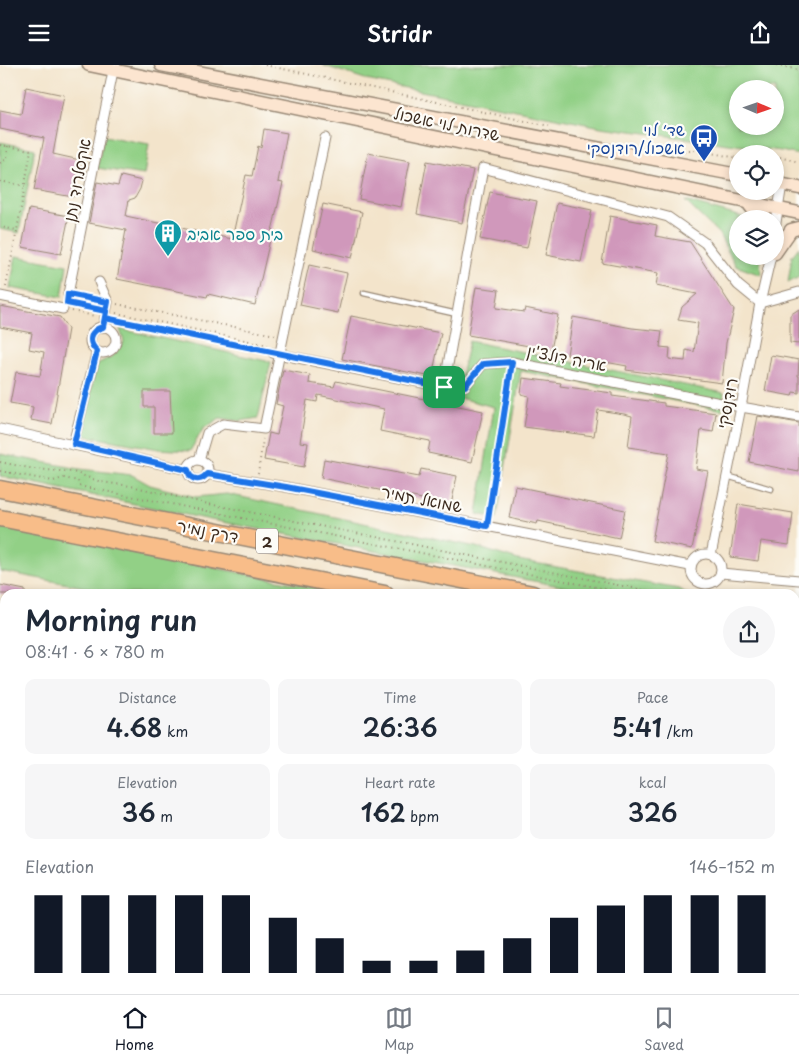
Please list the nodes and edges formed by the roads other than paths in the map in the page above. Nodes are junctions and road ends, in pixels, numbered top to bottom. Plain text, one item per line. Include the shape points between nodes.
1 (89, 65) edge
2 (161, 65) edge
3 (114, 67) edge
4 (325, 138) dead end
5 (729, 173) edge
6 (784, 184) edge
7 (799, 188) edge
8 (778, 200) edge
9 (748, 203) junction
10 (778, 209) junction
11 (753, 210) edge
12 (799, 213) edge
13 (799, 228) edge
14 (784, 240) edge
15 (770, 265) edge
16 (99, 282) dead end
17 (799, 292) edge
18 (364, 293) dead end
19 (68, 294) road end
20 (2, 296) edge
21 (760, 303) junction
22 (63, 309) road end
23 (457, 314) junction
24 (105, 315) junction
25 (97, 351) junction
26 (276, 351) junction
27 (444, 387) junction
28 (741, 407) junction
29 (799, 417) edge
30 (0, 429) edge
31 (74, 444) junction
32 (199, 460) junction
33 (188, 470) junction
34 (207, 474) junction
35 (727, 476) junction
36 (0, 489) edge
37 (771, 489) dead end
38 (0, 518) edge
39 (711, 555) junction
40 (690, 566) junction
41 (721, 573) junction
42 (799, 580) edge
43 (360, 589) edge
44 (508, 589) edge

1 - 3 street, שדרות לוי אשכול
2 - 5 street, שדרות לוי אשכול
3 - 9 street, שדרות לוי אשכול
3 - 19 street, אקסלרוד נתן
4 - 26 street
6 - 7 street
8 - 10 street
9 - 10 street, שדרות לוי אשכול
9 - 11 street
10 - 12 street, שדרות לוי אשכול
13 - 14 street via 792,230
15 - 21 street, רודנסקי
16 - 24 street
17 - 21 street
18 - 23 lane
20 - 22 street
21 - 23 street via 738,285 705,243 668,217 483,168
21 - 28 street, רודנסקי
23 - 27 street
24 - 25 street via 91,337
24 - 25 street via 108,328 116,337 115,345 105,353
25 - 31 street
26 - 27 street, אריה דולצ'ין
26 - 32 street via 264,429 223,425 206,433
27 - 28 street, אריה דולצ'ין via 465,386 483,364 512,362
28 - 29 street, אריה דולצ'ין
28 - 35 street, רודנסקי
30 - 31 street
31 - 33 street
32 - 33 street via 193,461
32 - 34 street via 206,465
33 - 34 street via 196,479
34 - 40 street, שמואל תמיר
35 - 37 lane
35 - 39 street, רודנסקי
36 - 44 highway, דרך נמיר / 2
38 - 43 highway, דרך נמיר / 2
39 - 40 street via 695,557
39 - 41 street via 719,562
40 - 41 street via 695,581 704,585 715,582
41 - 42 street

